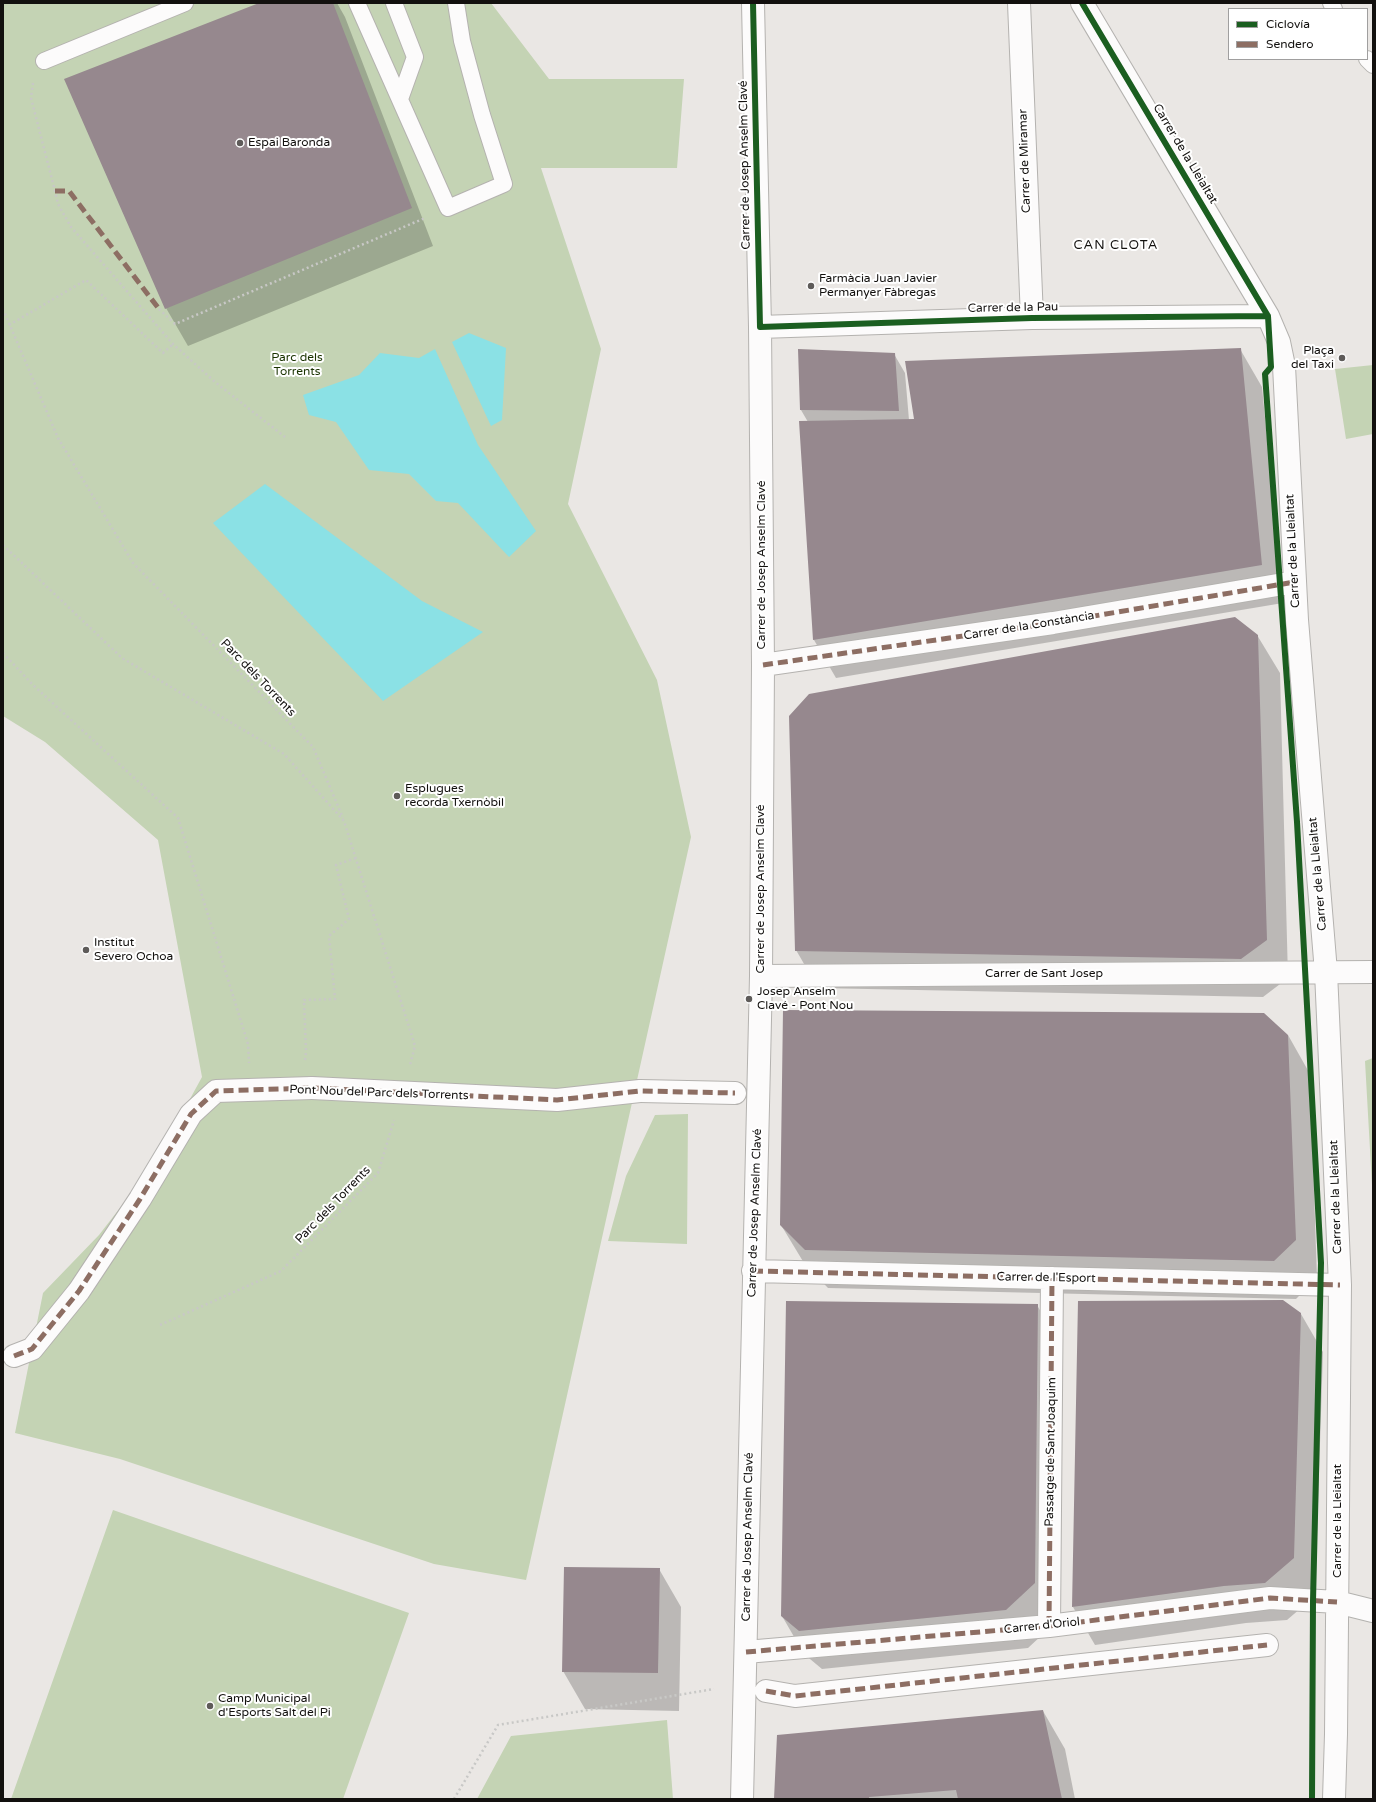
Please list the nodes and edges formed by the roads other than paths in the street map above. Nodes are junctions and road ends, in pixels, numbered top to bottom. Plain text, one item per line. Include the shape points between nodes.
1 (185, 3) edge
2 (357, 3) edge
3 (394, 3) edge
4 (456, 3) edge
5 (753, 3) edge
6 (1019, 3) edge
7 (1082, 3) edge
8 (44, 61) road end
9 (400, 99) junction
10 (1268, 316) junction
11 (1032, 318) junction
12 (760, 327) junction
13 (1295, 582) junction
14 (763, 665) junction
15 (1326, 972) junction
16 (1373, 972) edge
17 (761, 976) junction
18 (735, 1093) dead end
19 (753, 1271) junction
20 (1052, 1278) junction
21 (1340, 1285) junction
22 (14, 1356) dead end
23 (1337, 1602) junction
24 (1373, 1611) edge
25 (1049, 1626) junction
26 (1266, 1645) dead end
27 (746, 1652) junction
28 (766, 1691) dead end
29 (742, 1799) edge
30 (1334, 1799) edge

1 - 8 lane
2 - 9 lane
3 - 9 lane via 415,57
4 - 9 lane via 462,41 504,184 448,208
5 - 12 street, Carrer de Josep Anselm Clavé
6 - 11 street, Carrer de Miramar
7 - 10 street, Carrer de la Lleialtat
10 - 11 street, Carrer de la Pau
10 - 13 street, Carrer de la Lleialtat via 1279,342 1284,366
11 - 12 street, Carrer de la Pau
12 - 14 street, Carrer de Josep Anselm Clavé
13 - 14 street, Carrer de la Constància via 1053,623
13 - 15 street, Carrer de la Lleialtat
14 - 17 street, Carrer de Josep Anselm Clavé
15 - 16 street, Carrer de Sant Josep
15 - 17 street, Carrer de Sant Josep
15 - 21 street, Carrer de la Lleialtat
17 - 19 street, Carrer de Josep Anselm Clavé
18 - 22 street, Pont Nou del Parc dels Torrents, bridge via 640,1092 557,1100 312,1088 216,1091 191,1114 140,1199 80,1290 32,1349
19 - 20 street, Carrer de l'Esport
19 - 27 street, Carrer de Josep Anselm Clavé
20 - 21 street, Carrer de l'Esport
20 - 25 street, Passatge de Sant Joaquim
21 - 23 street, Carrer de la Lleialtat
23 - 24 street, Carrer d'Oriol
23 - 25 street, Carrer d'Oriol via 1270,1598
23 - 30 street, Carrer de la Lleialtat
25 - 27 street, Carrer d'Oriol
26 - 28 street via 796,1696
27 - 29 street, Carrer de Josep Anselm Clavé

